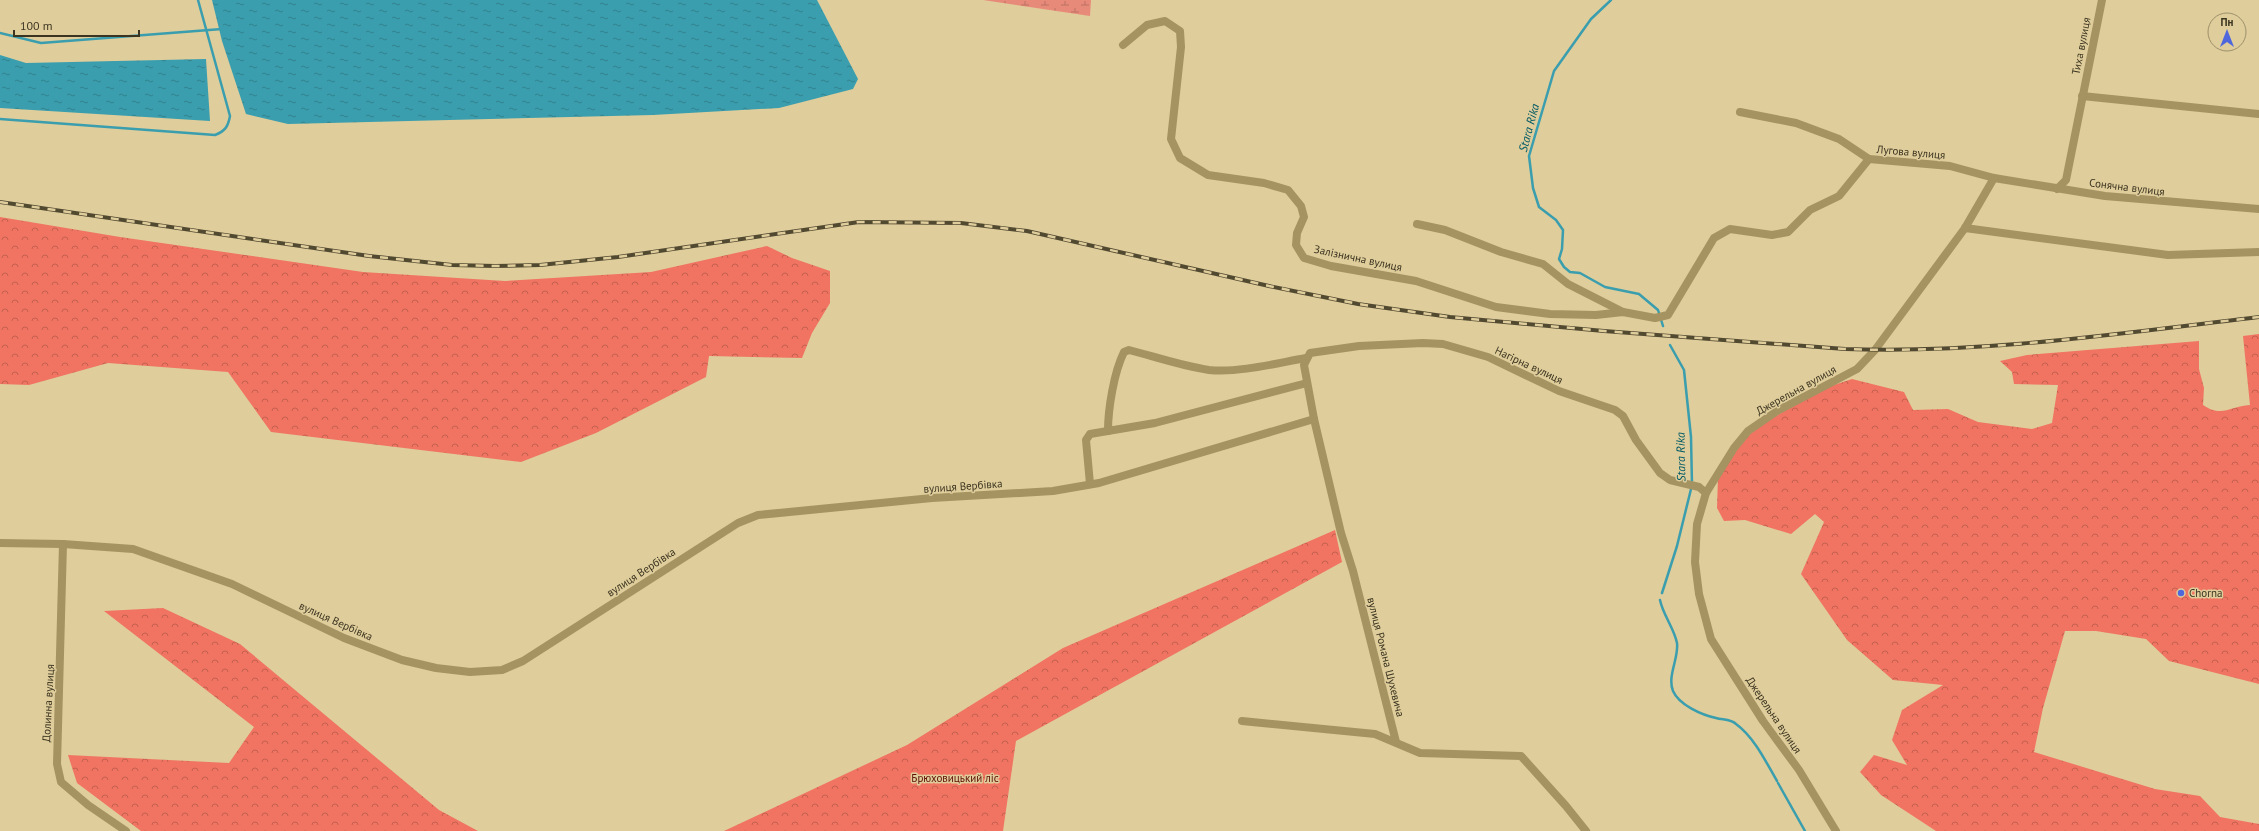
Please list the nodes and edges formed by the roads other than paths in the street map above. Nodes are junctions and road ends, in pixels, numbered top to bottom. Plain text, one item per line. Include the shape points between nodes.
1 (2102, 0) edge
2 (1124, 45) dead end
3 (2082, 96) junction
4 (1740, 112) dead end
5 (2259, 114) edge
6 (1869, 159) junction
7 (1994, 178) junction
8 (2056, 189) junction
9 (2259, 210) edge
10 (1418, 224) dead end
11 (1965, 228) junction
12 (2259, 252) edge
13 (1623, 312) junction
14 (1306, 358) junction
15 (1307, 383) junction
16 (1314, 418) junction
17 (1108, 431) junction
18 (1090, 484) junction
19 (1706, 493) junction
20 (0, 543) edge
21 (63, 544) junction
22 (1242, 721) dead end
23 (1396, 742) junction
24 (126, 831) edge
25 (1586, 831) edge
26 (1836, 831) edge

1 - 3 street, Тиха вулиця
2 - 13 street, Залізнична вулиця via 1147,25 1166,22 1180,31 1181,47 1171,139 1180,158 1208,175 1264,183 1288,190 1301,206 1304,217 1297,233 1296,245 1304,258 1331,266 1416,281 1496,307 1550,314 1596,315
3 - 5 street
3 - 8 street, Тиха вулиця via 2066,180
4 - 6 street, Лугова вулиця via 1796,123 1839,139
6 - 7 street, Лугова вулиця via 1950,166
6 - 13 street, Залізнична вулиця via 1839,196 1810,210 1788,232 1772,236 1730,228 1714,238 1668,315 1655,318
7 - 8 street, Сонячна вулиця
7 - 11 street, Джерельна вулиця
8 - 9 street, Сонячна вулиця via 2156,202
10 - 13 street, Залізнична вулиця via 1445,230 1501,252 1543,264 1568,284
11 - 12 street via 2168,255
11 - 19 street, Джерельна вулиця via 1887,336 1857,369 1778,411 1748,431 1734,448
14 - 15 street, вулиця Романа Шухевича via 1304,365
14 - 17 street, Нагірна вулиця via 1210,370 1130,350 1124,352 1109,415
14 - 19 street, Нагірна вулиця via 1318,350 1423,343 1443,344 1488,357 1559,391 1615,410 1623,416 1636,440 1660,473 1670,480 1699,487
15 - 16 street, вулиця Романа Шухевича
15 - 17 street via 1218,408
16 - 18 street, вулиця Вербівка
16 - 23 street, вулиця Романа Шухевича via 1341,533
17 - 18 street via 1090,434 1086,440
18 - 21 street, вулиця Вербівка via 1053,491 932,498 758,515 738,523 523,660 502,670 470,672 402,660 344,638 232,584 133,548
19 - 26 street, Джерельна вулиця via 1697,524 1695,562 1698,594 1711,639 1763,721 1799,770
20 - 21 street, вулиця Вербівка
21 - 24 street, Долинна вулиця via 57,764 61,782 88,805
22 - 23 street via 1354,731 1375,734
23 - 25 street via 1420,753 1521,756

